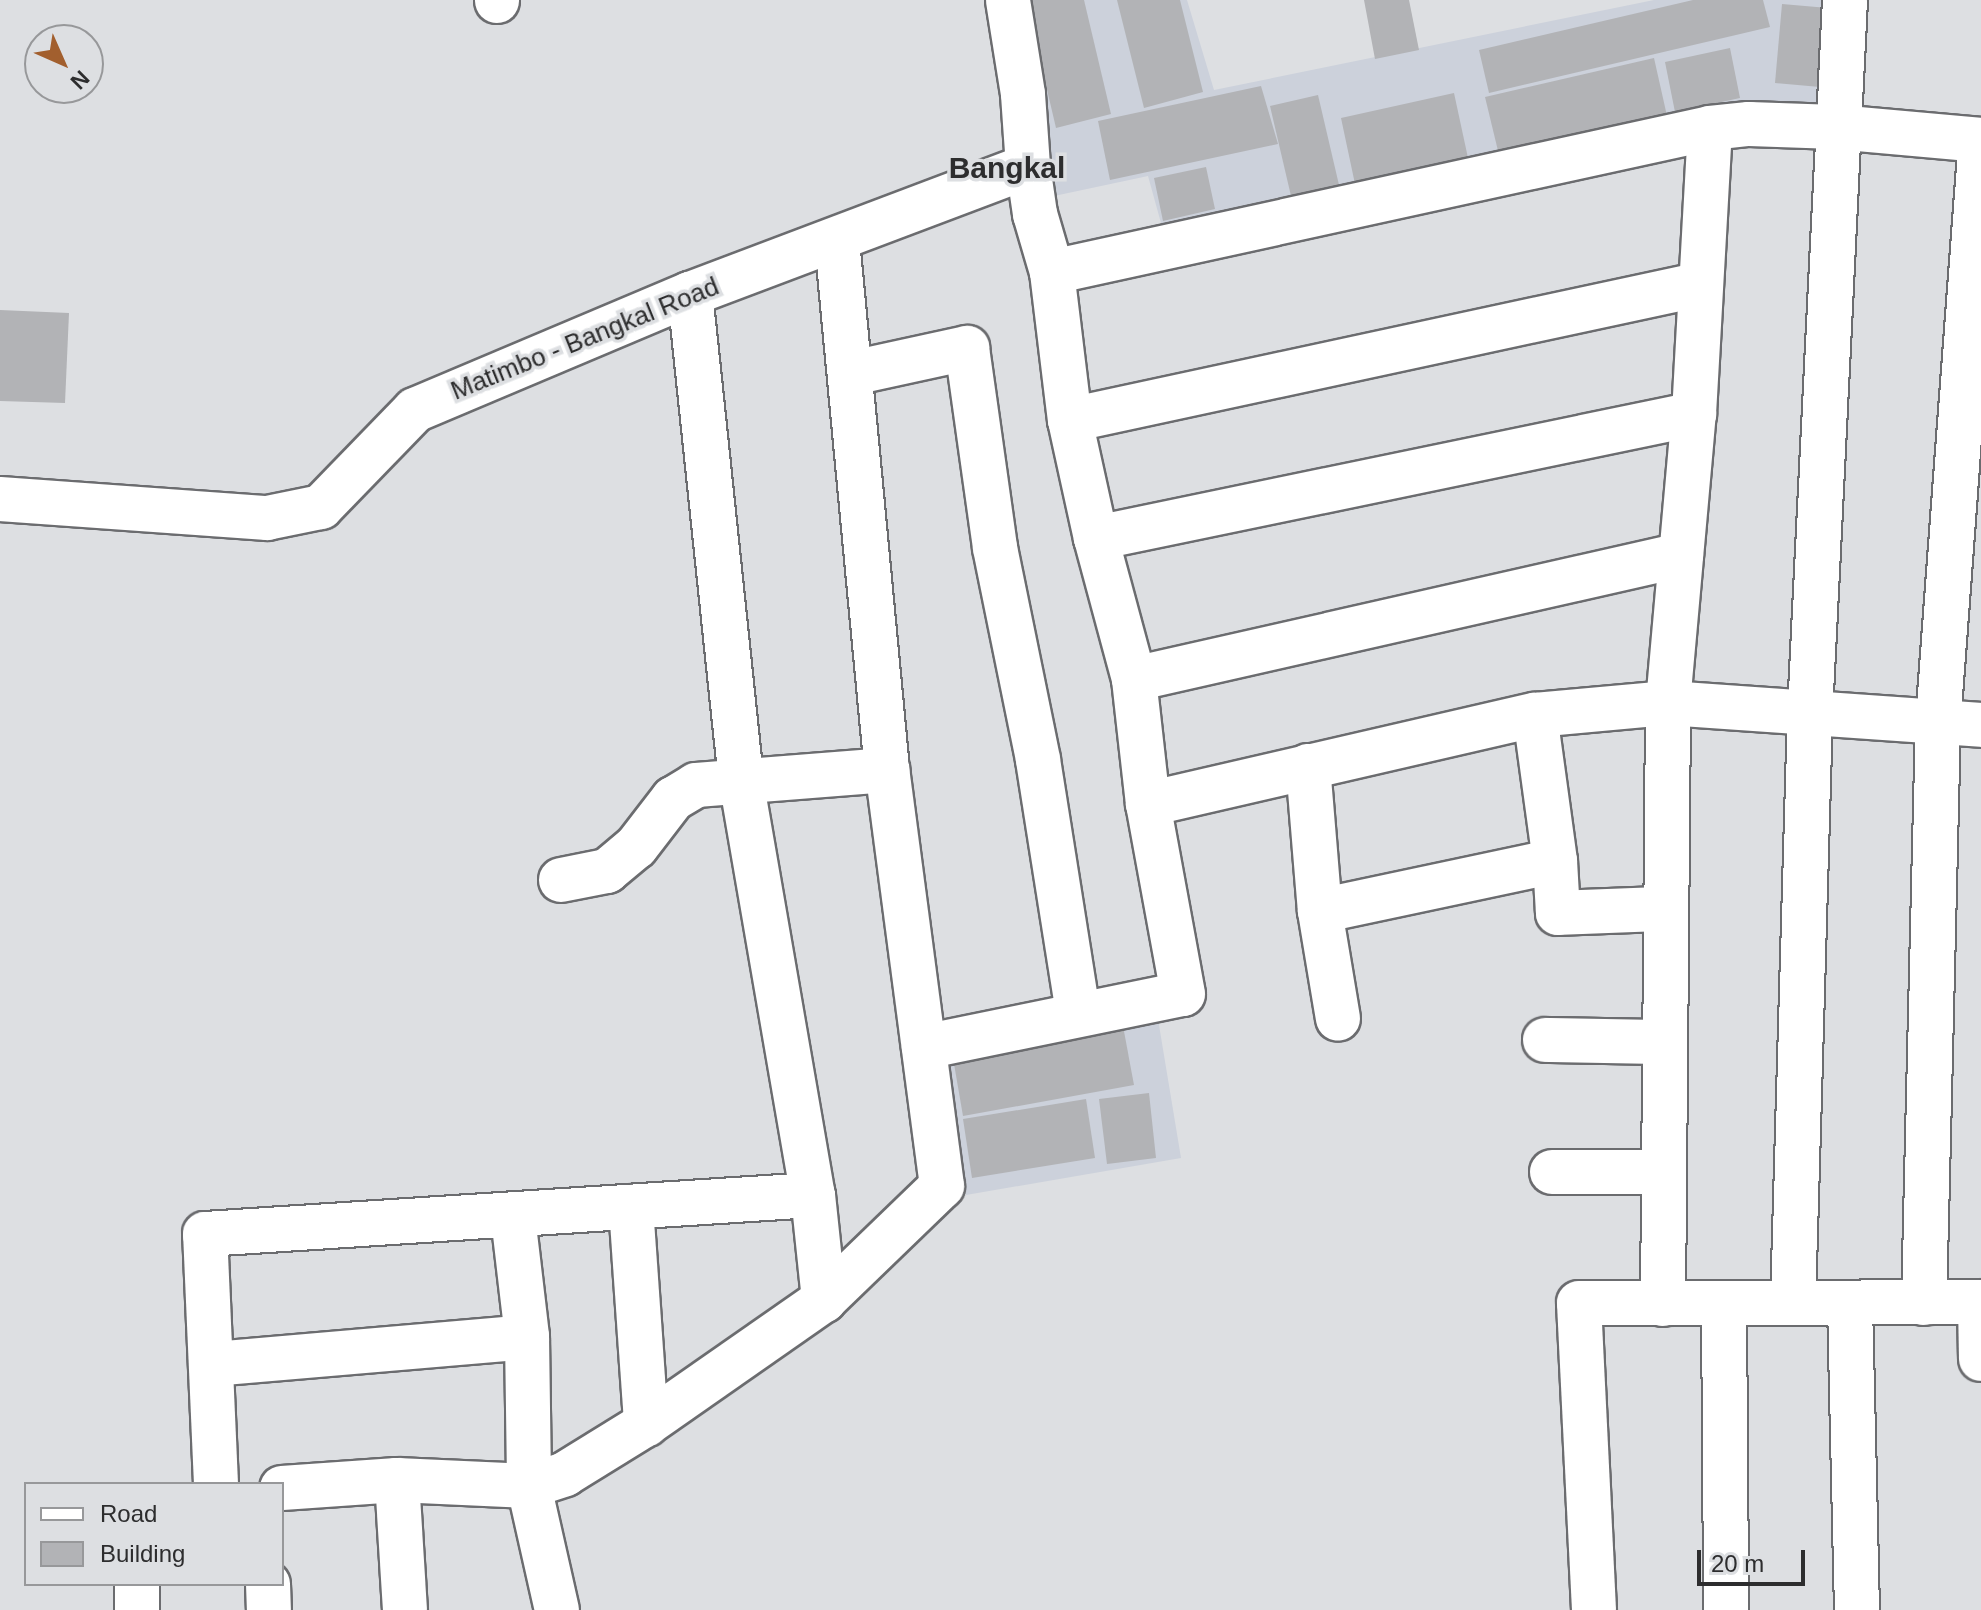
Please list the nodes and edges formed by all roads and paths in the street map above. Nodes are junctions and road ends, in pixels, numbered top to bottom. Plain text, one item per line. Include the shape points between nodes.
1 (1008, 0) edge
2 (1845, 0) edge
3 (1836, 127) junction
4 (1710, 128) junction
5 (1981, 140) edge
6 (1028, 166) junction
7 (837, 241) junction
8 (1052, 272) junction
9 (1701, 284) junction
10 (690, 294) junction
11 (852, 373) junction
12 (1694, 414) junction
13 (1070, 420) junction
14 (0, 499) edge
15 (1096, 538) junction
16 (1681, 555) junction
17 (1134, 679) junction
18 (1668, 703) junction
19 (1810, 713) junction
20 (1535, 715) junction
21 (1938, 722) junction
22 (1981, 725) edge
23 (1308, 766) junction
24 (887, 770) junction
25 (741, 780) junction
26 (1148, 804) junction
27 (1555, 861) junction
28 (561, 880) dead end
29 (1664, 909) junction
30 (1320, 911) junction
31 (1078, 1013) junction
32 (1338, 1019) dead end
33 (1545, 1040) dead end
34 (1664, 1042) junction
35 (924, 1047) junction
36 (1552, 1172) dead end
37 (1663, 1172) junction
38 (813, 1195) junction
39 (631, 1207) junction
40 (513, 1217) junction
41 (824, 1300) junction
42 (1980, 1302) edge
43 (1793, 1303) junction
44 (1850, 1303) junction
45 (1924, 1303) junction
46 (1663, 1304) junction
47 (1724, 1304) junction
48 (527, 1337) junction
49 (1981, 1359) edge
50 (213, 1364) junction
51 (646, 1424) junction
52 (397, 1480) junction
53 (216, 1482) edge
54 (529, 1486) junction
55 (284, 1488) edge
56 (137, 1586) edge
57 (268, 1586) edge
58 (137, 1610) edge
59 (269, 1610) edge
60 (405, 1610) edge
61 (557, 1610) edge
62 (1594, 1610) edge
63 (1726, 1610) edge
64 (1857, 1610) edge

1 - 6 street
2 - 3 street
3 - 4 street
3 - 5 street
3 - 19 street
4 - 8 street
4 - 9 street
5 - 21 street
6 - 7 street, Matimbo - Bangkal Road
6 - 8 street
7 - 10 street, Matimbo - Bangkal Road
7 - 11 street
8 - 13 street
9 - 12 street
9 - 13 street
10 - 14 street, Matimbo - Bangkal Road via 415,410 321,507 267,518
10 - 25 street
11 - 24 street
11 - 31 street via 967,348 995,548 1038,760
12 - 15 street
12 - 16 street
13 - 15 street
15 - 17 street
16 - 17 street
16 - 18 street
17 - 26 street
18 - 19 street
18 - 20 street
18 - 29 street
19 - 21 street
19 - 43 street
20 - 23 street
20 - 27 street
21 - 22 street
21 - 45 street
23 - 26 street
23 - 30 street
24 - 25 street
24 - 35 street
25 - 28 street via 696,785 673,799 636,847 607,871
25 - 38 street
26 - 31 street via 1183,994
27 - 29 street via 1558,913
27 - 30 street
29 - 34 street
30 - 32 street
31 - 35 street
33 - 34 street
34 - 37 street
35 - 41 street via 942,1186
36 - 37 street
37 - 46 street
38 - 39 street
38 - 41 street
39 - 40 street
39 - 51 street
40 - 48 street
40 - 50 street via 205,1234
41 - 51 street
42 - 45 street
42 - 49 street
43 - 44 street
43 - 47 street
44 - 45 street
44 - 64 street
46 - 47 street
46 - 62 street via 1579,1303
47 - 63 street
48 - 50 street
48 - 54 street
50 - 53 street
51 - 54 street via 565,1474
52 - 54 street
52 - 55 street
52 - 60 street
54 - 61 street
56 - 58 street
57 - 59 street

